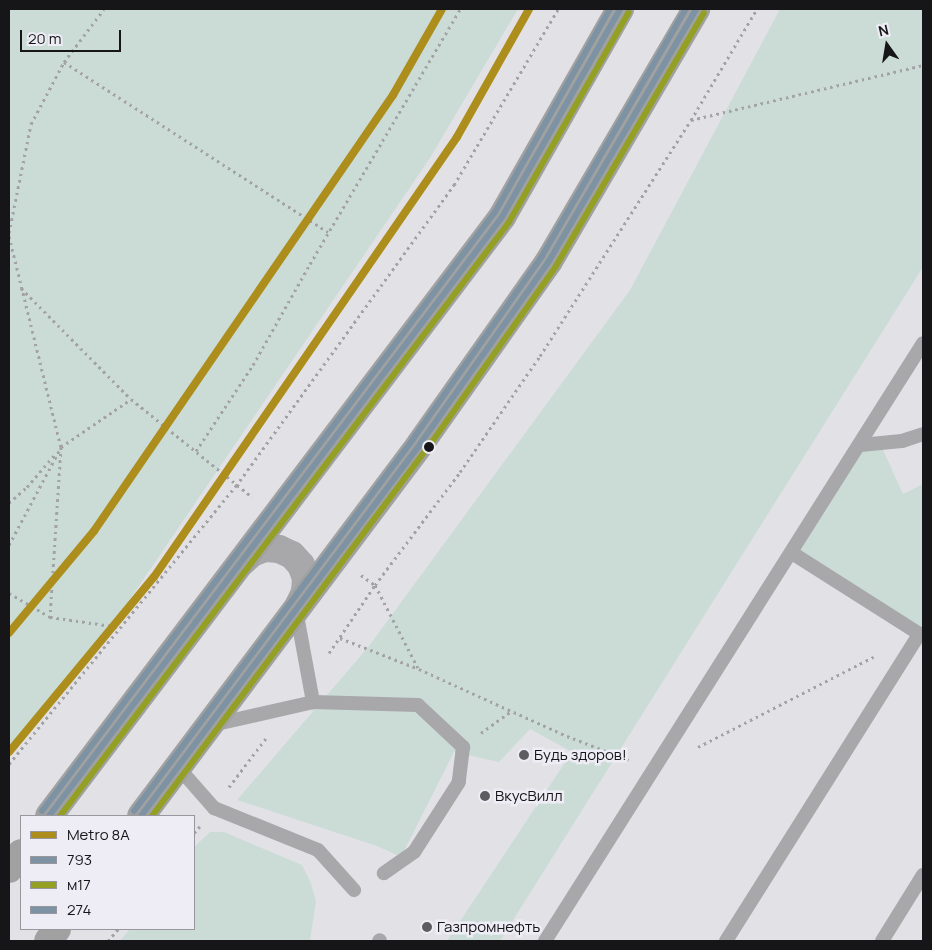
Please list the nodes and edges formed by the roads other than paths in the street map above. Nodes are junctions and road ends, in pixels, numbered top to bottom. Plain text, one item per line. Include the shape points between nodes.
1 (620, 9) edge
2 (696, 9) edge
3 (923, 344) edge
4 (923, 434) edge
5 (860, 445) junction
6 (792, 553) junction
7 (242, 562) junction
8 (298, 607) junction
9 (921, 635) edge
10 (313, 702) junction
11 (209, 726) junction
12 (178, 767) junction
13 (50, 815) edge
14 (142, 815) edge
15 (20, 854) edge
16 (9, 869) edge
17 (384, 873) dead end
18 (923, 875) edge
19 (354, 890) dead end
20 (56, 930) edge
21 (48, 941) edge
22 (546, 941) edge
23 (726, 941) edge
24 (882, 941) edge

1 - 7 main road via 502,217
2 - 8 main road via 549,261 420,444
3 - 5 lane
4 - 5 lane via 902,441
5 - 6 lane
6 - 9 lane
6 - 22 lane
7 - 8 street via 265,548 279,549 292,555 306,578 306,592
7 - 13 main road
8 - 10 lane
8 - 11 main road
9 - 23 lane
10 - 11 lane
10 - 17 lane via 418,705 463,747 459,782 414,852
11 - 12 main road
12 - 14 main road
12 - 19 lane via 214,808 318,850
15 - 16 main road
18 - 24 lane
20 - 21 main road

